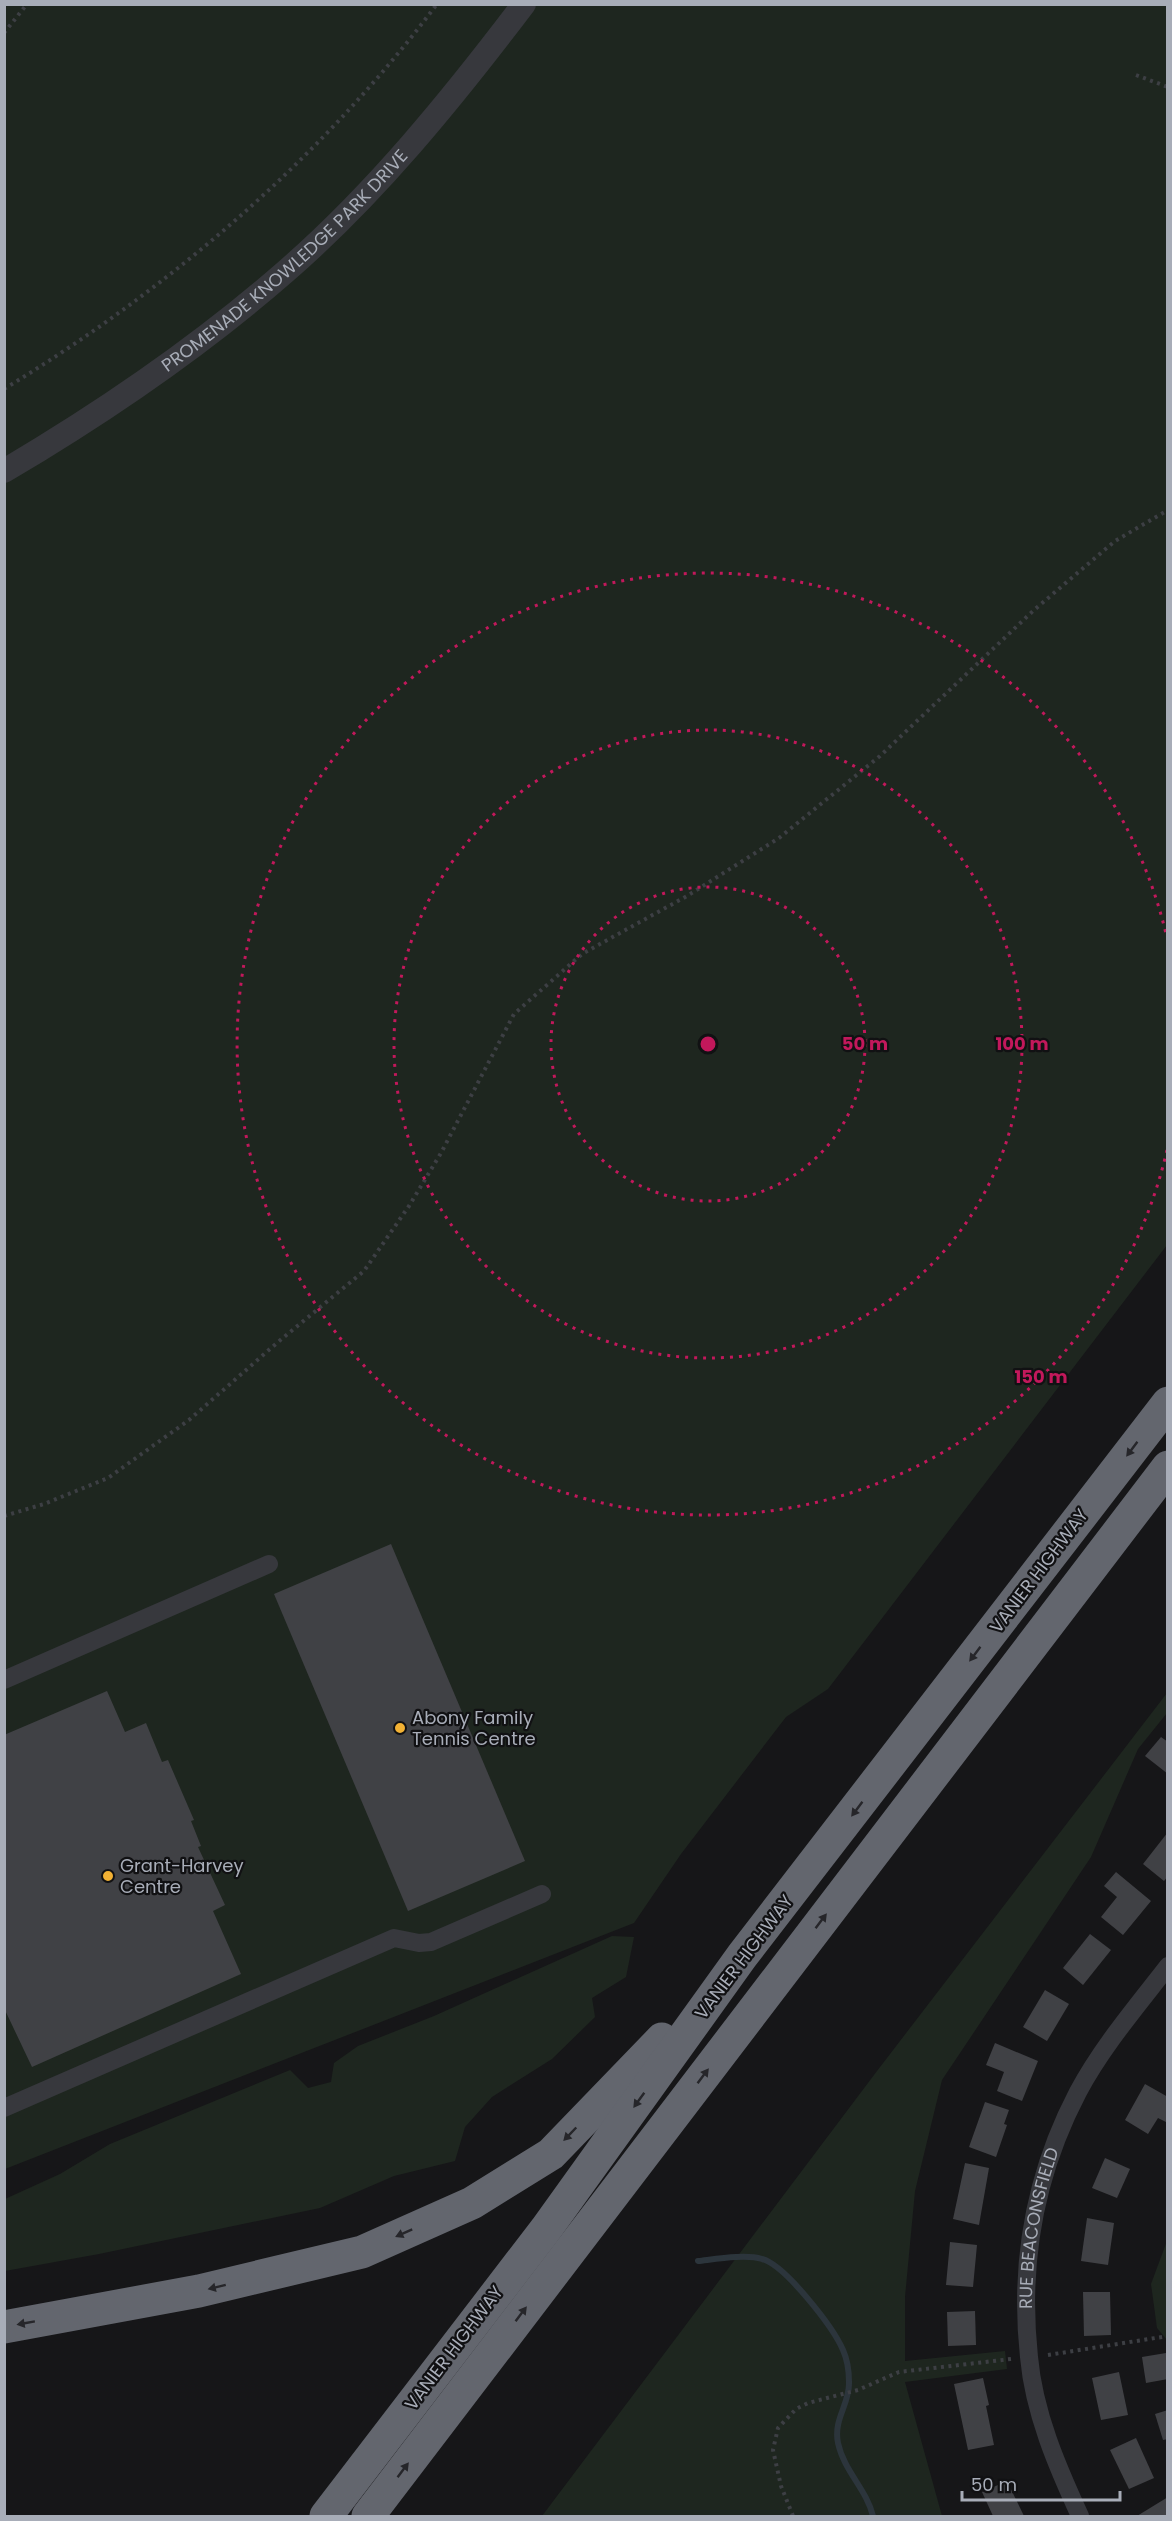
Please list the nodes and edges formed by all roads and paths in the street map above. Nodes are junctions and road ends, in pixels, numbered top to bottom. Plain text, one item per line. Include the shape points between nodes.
1 (27, 4) edge
2 (437, 4) edge
3 (524, 4) edge
4 (4, 33) edge
5 (1136, 75) dead end
6 (1167, 87) edge
7 (4, 389) edge
8 (4, 471) edge
9 (1167, 510) edge
10 (1167, 1403) edge
11 (1167, 1467) edge
12 (4, 1516) edge
13 (269, 1564) dead end
14 (4, 1680) edge
15 (542, 1894) dead end
16 (742, 1956) junction
17 (1167, 1966) edge
18 (4, 2108) edge
19 (4, 2327) edge
20 (858, 2390) dead end
21 (326, 2517) edge
22 (368, 2517) edge
23 (793, 2517) edge
24 (1080, 2517) edge

1 - 4 path
2 - 7 path via 397,58 258,202 154,288 54,359
3 - 8 street, PROMENADE KNOWLEDGE PARK DRIVE via 424,129 354,206 287,271 156,375
5 - 6 path
9 - 12 path via 1106,549 1034,609 880,756 779,838 687,896 582,954 514,1014 441,1153 364,1271 189,1420 108,1478
10 -> 16 highway, VANIER HIGHWAY
22 -> 11 highway, VANIER HIGHWAY
13 - 14 street
15 - 18 street via 431,1942 394,1938
16 -> 19 highway via 551,2154 472,2203 362,2252 199,2291
16 -> 21 highway, VANIER HIGHWAY via 546,2229
17 - 24 street, RUE BEACONSFIELD via 1078,2092 1041,2182 1031,2238 1027,2285 1029,2358 1055,2462
20 - 23 path via 808,2403 796,2409 778,2428 774,2461

